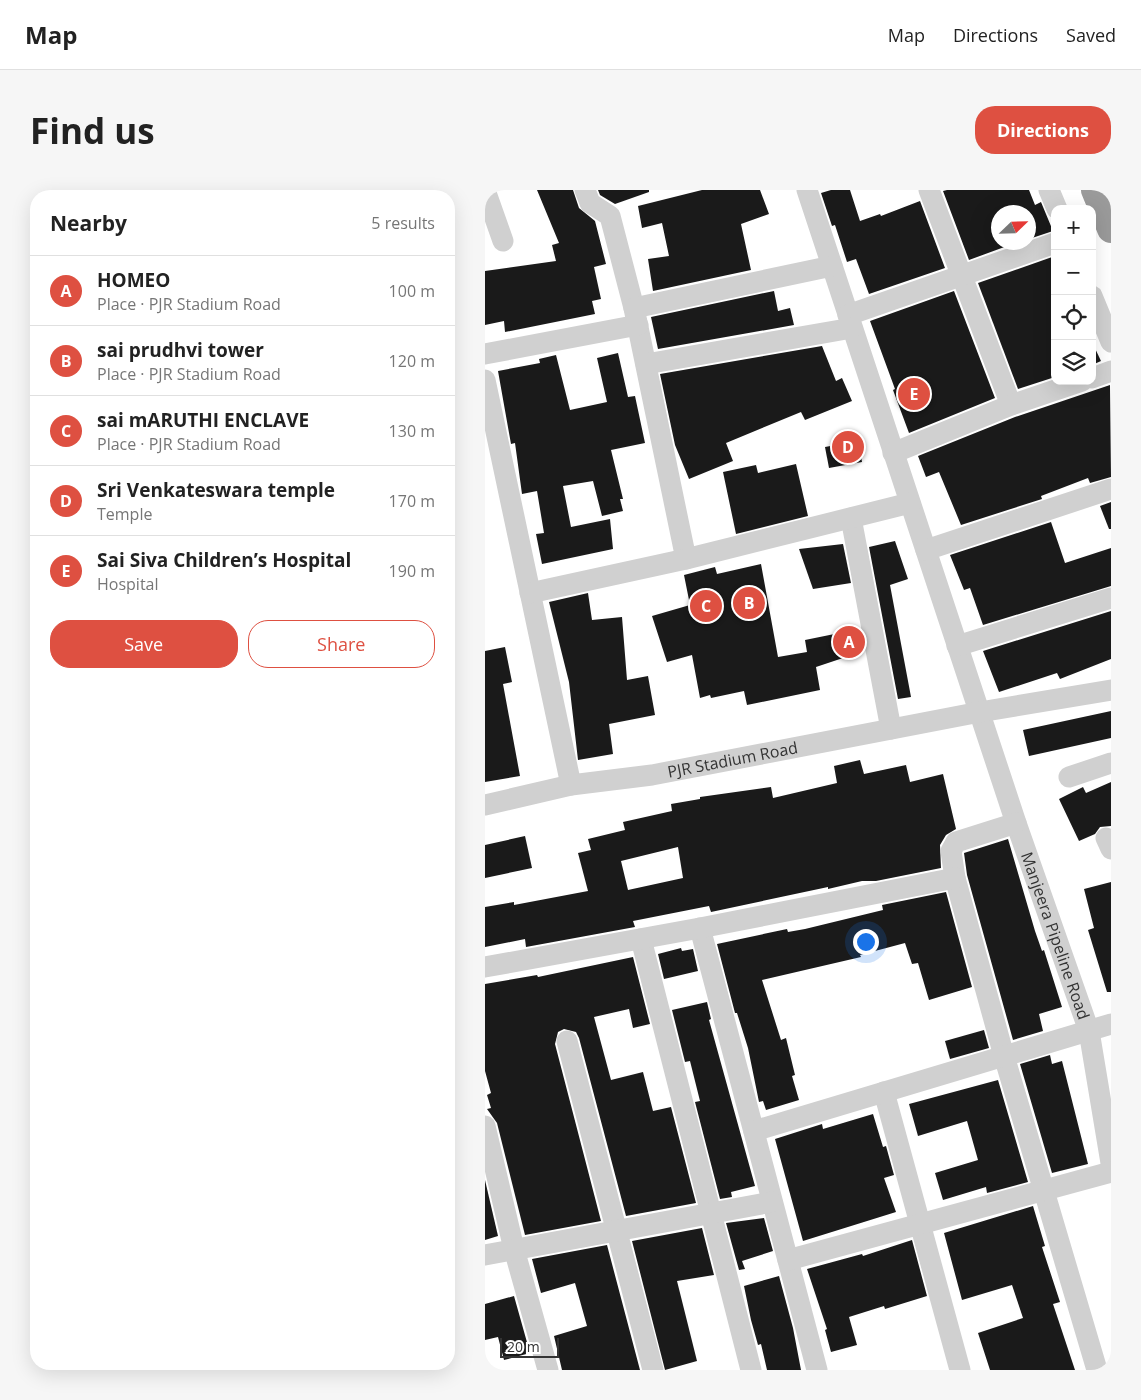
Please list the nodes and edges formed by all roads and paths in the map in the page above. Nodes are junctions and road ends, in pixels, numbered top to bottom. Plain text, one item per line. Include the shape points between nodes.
1 (485, 190) edge
2 (585, 190) edge
3 (807, 190) edge
4 (929, 190) edge
5 (1049, 190) edge
6 (1095, 190) edge
7 (1055, 205) edge
8 (1103, 225) edge
9 (503, 241) dead end
10 (1051, 244) edge
11 (832, 266) junction
12 (961, 276) junction
13 (1096, 306) edge
14 (636, 317) junction
15 (850, 321) junction
16 (1111, 342) edge
17 (485, 354) edge
18 (646, 364) junction
19 (1111, 371) edge
20 (1096, 377) edge
21 (485, 380) edge
22 (1070, 385) edge
23 (1011, 405) junction
24 (893, 453) junction
25 (1111, 488) edge
26 (910, 503) junction
27 (851, 518) junction
28 (926, 550) junction
29 (686, 559) junction
30 (530, 593) junction
31 (1111, 598) edge
32 (957, 646) junction
33 (1111, 690) edge
34 (980, 712) junction
35 (891, 729) junction
36 (1111, 764) edge
37 (1069, 778) dead end
38 (571, 785) junction
39 (485, 805) edge
40 (1016, 823) junction
41 (955, 878) junction
42 (700, 928) junction
43 (641, 939) junction
44 (485, 967) edge
45 (1111, 1024) edge
46 (1089, 1031) junction
47 (567, 1041) dead end
48 (1004, 1056) junction
49 (884, 1092) junction
50 (485, 1126) edge
51 (754, 1131) junction
52 (1111, 1163) edge
53 (1111, 1172) edge
54 (1044, 1190) junction
55 (772, 1202) junction
56 (709, 1213) junction
57 (921, 1223) junction
58 (616, 1229) junction
59 (514, 1249) junction
60 (485, 1255) edge
61 (788, 1260) junction
62 (548, 1370) edge
63 (653, 1370) edge
64 (751, 1370) edge
65 (817, 1370) edge
66 (960, 1370) edge
67 (1097, 1370) edge

1 - 9 street
2 - 14 street via 590,203 610,216
3 - 11 street, Manjeera Pipeline Road
4 - 12 street
5 - 7 street
6 - 8 highway
10 - 12 street
11 - 14 street
11 - 15 street, Manjeera Pipeline Road
12 - 15 street
12 - 23 street
13 - 16 street
14 - 17 street
14 - 18 street
15 - 18 street
15 - 24 street, Manjeera Pipeline Road
18 - 29 street
19 - 20 street
21 - 30 street
22 - 23 street
23 - 24 street
24 - 26 street, Manjeera Pipeline Road
25 - 28 street
26 - 27 street
26 - 28 street, Manjeera Pipeline Road
27 - 29 street
27 - 35 street
28 - 32 street, Manjeera Pipeline Road
29 - 30 street
30 - 38 street
31 - 32 street
32 - 34 street, Manjeera Pipeline Road
33 - 34 street, PJR Stadium Road
34 - 35 street, PJR Stadium Road
34 - 40 street, Manjeera Pipeline Road
35 - 38 street, PJR Stadium Road via 652,775
36 - 37 street
38 - 39 street, PJR Stadium Road
40 - 41 street via 956,842 951,850
40 - 46 street, Manjeera Pipeline Road
41 - 42 street
41 - 48 street
42 - 43 street
42 - 51 street
43 - 44 street
43 - 56 street
45 - 46 street
46 - 48 street
46 - 52 street, Manjeera Pipeline Road
47 - 58 street
48 - 49 street
48 - 54 street
49 - 51 street
49 - 57 street
50 - 59 street
51 - 55 street
53 - 54 street
54 - 57 street
54 - 67 street
55 - 56 street
55 - 61 street
56 - 58 street
56 - 64 street
57 - 61 street
57 - 66 street
58 - 59 street
58 - 63 street
59 - 60 street
59 - 62 street
61 - 65 street

